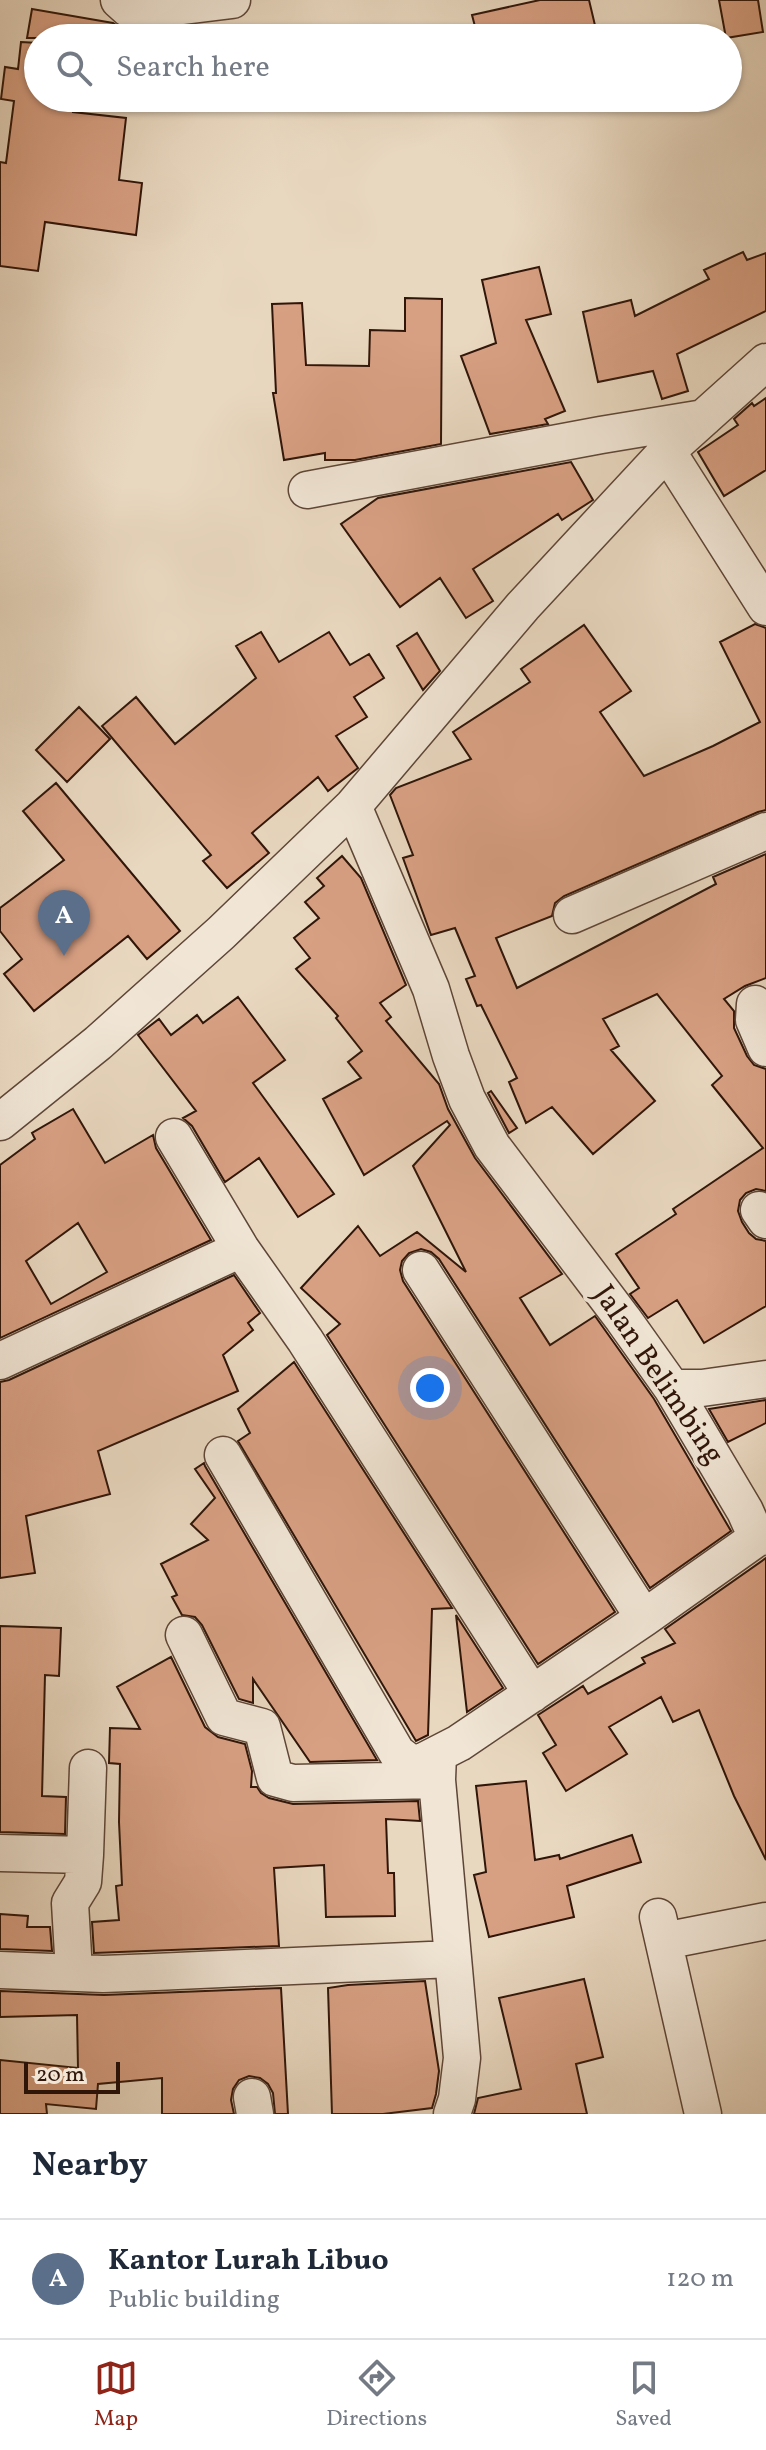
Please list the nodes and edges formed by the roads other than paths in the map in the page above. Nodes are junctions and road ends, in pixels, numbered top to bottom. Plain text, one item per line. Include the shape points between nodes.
1 (119, 0) edge
2 (232, 0) edge
3 (766, 362) edge
4 (704, 418) junction
5 (667, 451) junction
6 (307, 490) dead end
7 (766, 607) edge
8 (353, 806) junction
9 (766, 831) edge
10 (572, 915) dead end
11 (755, 1004) dead end
12 (766, 1048) edge
13 (0, 1122) edge
14 (174, 1137) dead end
15 (241, 1249) junction
16 (421, 1270) dead end
17 (0, 1361) edge
18 (766, 1379) edge
19 (672, 1388) junction
20 (223, 1455) dead end
21 (762, 1537) edge
22 (644, 1618) junction
23 (184, 1635) dead end
24 (532, 1694) junction
25 (438, 1767) junction
26 (88, 1768) dead end
27 (0, 1853) edge
28 (85, 1855) junction
29 (766, 1921) edge
30 (452, 1959) junction
31 (0, 1970) edge
32 (74, 1972) junction
33 (452, 2114) edge
34 (703, 2114) edge

1 - 2 street via 129,9 143,11
3 - 4 street
4 - 5 street
4 - 6 street
5 - 7 street
5 - 8 street via 523,606
8 - 13 street via 221,933
8 - 19 street, Jalan Belimbing via 431,989 467,1099 492,1146
9 - 10 street
11 - 12 street via 754,1020
14 - 15 street
15 - 17 street
15 - 24 street
16 - 22 street
18 - 19 street
19 - 21 street, Jalan Belimbing
20 - 25 street via 397,1753 409,1762
21 - 22 street, Jalan Belimbing
22 - 24 street, Jalan Belimbing
23 - 25 street via 224,1717 262,1727 275,1778 293,1783
24 - 25 street, Jalan Belimbing
25 - 30 street
26 - 28 street
27 - 28 street
28 - 32 street via 83,1882 70,1903
29 - 34 street via 661,1929
30 - 32 street
30 - 33 street via 462,2058
31 - 32 street

